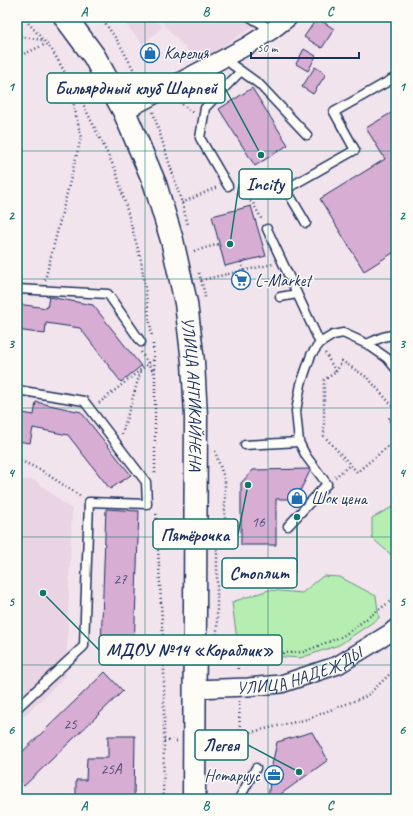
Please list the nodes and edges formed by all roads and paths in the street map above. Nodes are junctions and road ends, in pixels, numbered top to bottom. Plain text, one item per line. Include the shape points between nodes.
1 (22, 17) edge
2 (65, 17) edge
3 (250, 17) edge
4 (289, 17) edge
5 (272, 30) junction
6 (17, 36) edge
7 (43, 40) junction
8 (46, 44) junction
9 (17, 57) edge
10 (224, 59) junction
11 (241, 71) junction
12 (396, 77) edge
13 (69, 80) junction
14 (124, 111) junction
15 (306, 135) dead end
16 (116, 171) dead end
17 (228, 186) joint
18 (210, 190) dead end
19 (182, 203) dead end
20 (306, 223) dead end
21 (267, 229) joint
22 (220, 244) dead end
23 (194, 250) dead end
24 (241, 262) dead end
25 (282, 262) junction
26 (244, 270) junction
27 (201, 280) dead end
28 (17, 288) edge
29 (248, 288) dead end
30 (43, 290) junction
31 (297, 294) junction
32 (280, 297) dead end
33 (396, 336) edge
34 (320, 343) junction
35 (367, 344) junction
36 (139, 345) joint
37 (154, 359) dead end
38 (148, 364) junction
39 (141, 369) junction
40 (396, 369) edge
41 (336, 372) junction
42 (155, 375) dead end
43 (17, 390) edge
44 (90, 409) junction
45 (396, 410) edge
46 (396, 413) edge
47 (396, 429) edge
48 (396, 440) edge
49 (299, 442) junction
50 (245, 444) dead end
51 (119, 446) junction
52 (17, 459) edge
53 (350, 465) junction
54 (327, 484) junction
55 (89, 502) junction
56 (288, 526) dead end
57 (396, 596) edge
58 (396, 628) edge
59 (195, 658) junction
60 (164, 659) dead end
61 (396, 668) edge
62 (194, 689) junction
63 (17, 708) edge
64 (164, 741) dead end
65 (195, 741) junction
66 (256, 768) dead end
67 (194, 799) edge
68 (239, 799) edge

1 - 7 path
2 - 14 main road, УЛИЦА АНТИКАЙНЕНА via 94,56
3 - 5 lane
4 - 5 street
5 - 10 street
6 - 7 path
7 - 8 path
8 - 9 path
8 - 13 path
10 - 11 lane
10 - 14 street
11 - 15 lane via 259,84
11 - 17 lane via 205,108 200,138
12 - 20 lane via 334,112 355,150 286,189
13 - 16 path
13 - 30 path via 81,138
14 - 59 main road, УЛИЦА АНТИКАЙНЕНА via 155,184 172,240 186,303 196,416
17 - 21 path via 253,203
18 - 19 path
21 - 25 lane
22 - 23 path
24 - 26 path
25 - 26 path
25 - 31 lane
26 - 27 path
26 - 29 path
28 - 30 lane
30 - 36 lane via 108,294
31 - 32 lane
31 - 34 lane
33 - 35 lane via 391,334
34 - 35 lane via 333,335 343,333
34 - 41 path
34 - 49 lane via 311,355 301,384 296,411
35 - 40 lane via 387,358
36 - 38 path
37 - 38 path
38 - 39 path
38 - 42 path
39 - 44 path
39 - 51 path
41 - 45 path via 342,361 368,378
41 - 53 path via 324,380 324,436
43 - 44 lane via 84,401
44 - 51 lane
46 - 47 path via 388,419
48 - 53 path via 357,472
49 - 50 lane
49 - 54 lane
51 - 55 lane via 146,482 147,504
52 - 55 path via 41,470
53 - 54 path
54 - 56 lane
55 - 63 lane via 84,646
57 - 59 path via 343,636 303,652
58 - 62 street, УЛИЦА НАДЕЖДЫ via 338,665 281,684
59 - 60 path
59 - 62 main road, УЛИЦА АНТИКАЙНЕНА
61 - 65 path via 367,696 304,720 221,739
62 - 65 main road, УЛИЦА АНТИКАЙНЕНА
64 - 65 path
65 - 67 main road, УЛИЦА АНТИКАЙНЕНА
66 - 68 lane

